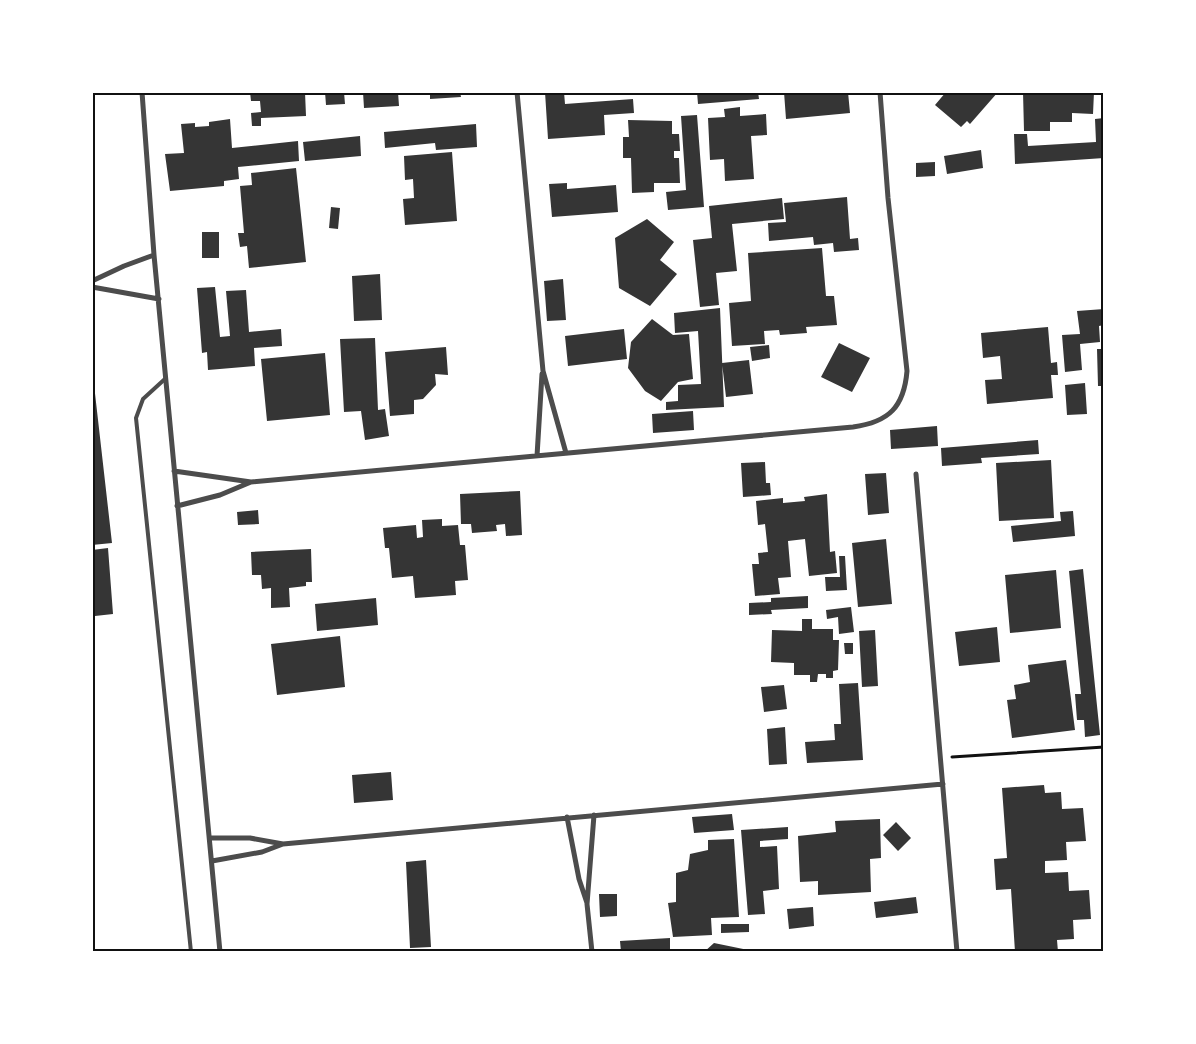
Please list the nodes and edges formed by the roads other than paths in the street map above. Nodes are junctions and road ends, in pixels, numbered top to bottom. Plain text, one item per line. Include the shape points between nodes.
1 (142, 92) edge
2 (517, 92) edge
3 (880, 92) edge
4 (154, 255) junction
5 (92, 281) edge
6 (92, 288) edge
7 (158, 298) junction
8 (543, 371) junction
9 (166, 378) junction
10 (566, 454) junction
11 (537, 456) junction
12 (174, 471) junction
13 (916, 474) dead end
14 (251, 482) junction
15 (177, 506) junction
16 (942, 784) junction
17 (594, 816) junction
18 (567, 817) junction
19 (210, 838) junction
20 (283, 844) junction
21 (212, 861) junction
22 (587, 904) junction
23 (191, 952) edge
24 (220, 952) edge
25 (592, 952) edge
26 (957, 952) edge

1 - 4 street
2 - 8 street
3 - 10 street via 907,370 906,384 894,411 868,425
4 - 5 street
4 - 7 street
6 - 7 street
7 - 9 street
8 - 10 street
8 - 11 street
9 - 12 street
9 - 23 lane via 143,398 136,418
10 - 11 street
11 - 14 street
12 - 14 street
12 - 15 street
13 - 16 street
14 - 15 street via 220,495
15 - 19 street
16 - 17 street
16 - 26 street
17 - 18 street
17 - 22 street
18 - 20 street
18 - 22 street
19 - 20 street via 250,838
19 - 21 street
20 - 21 street via 262,852
21 - 24 street
22 - 25 street

